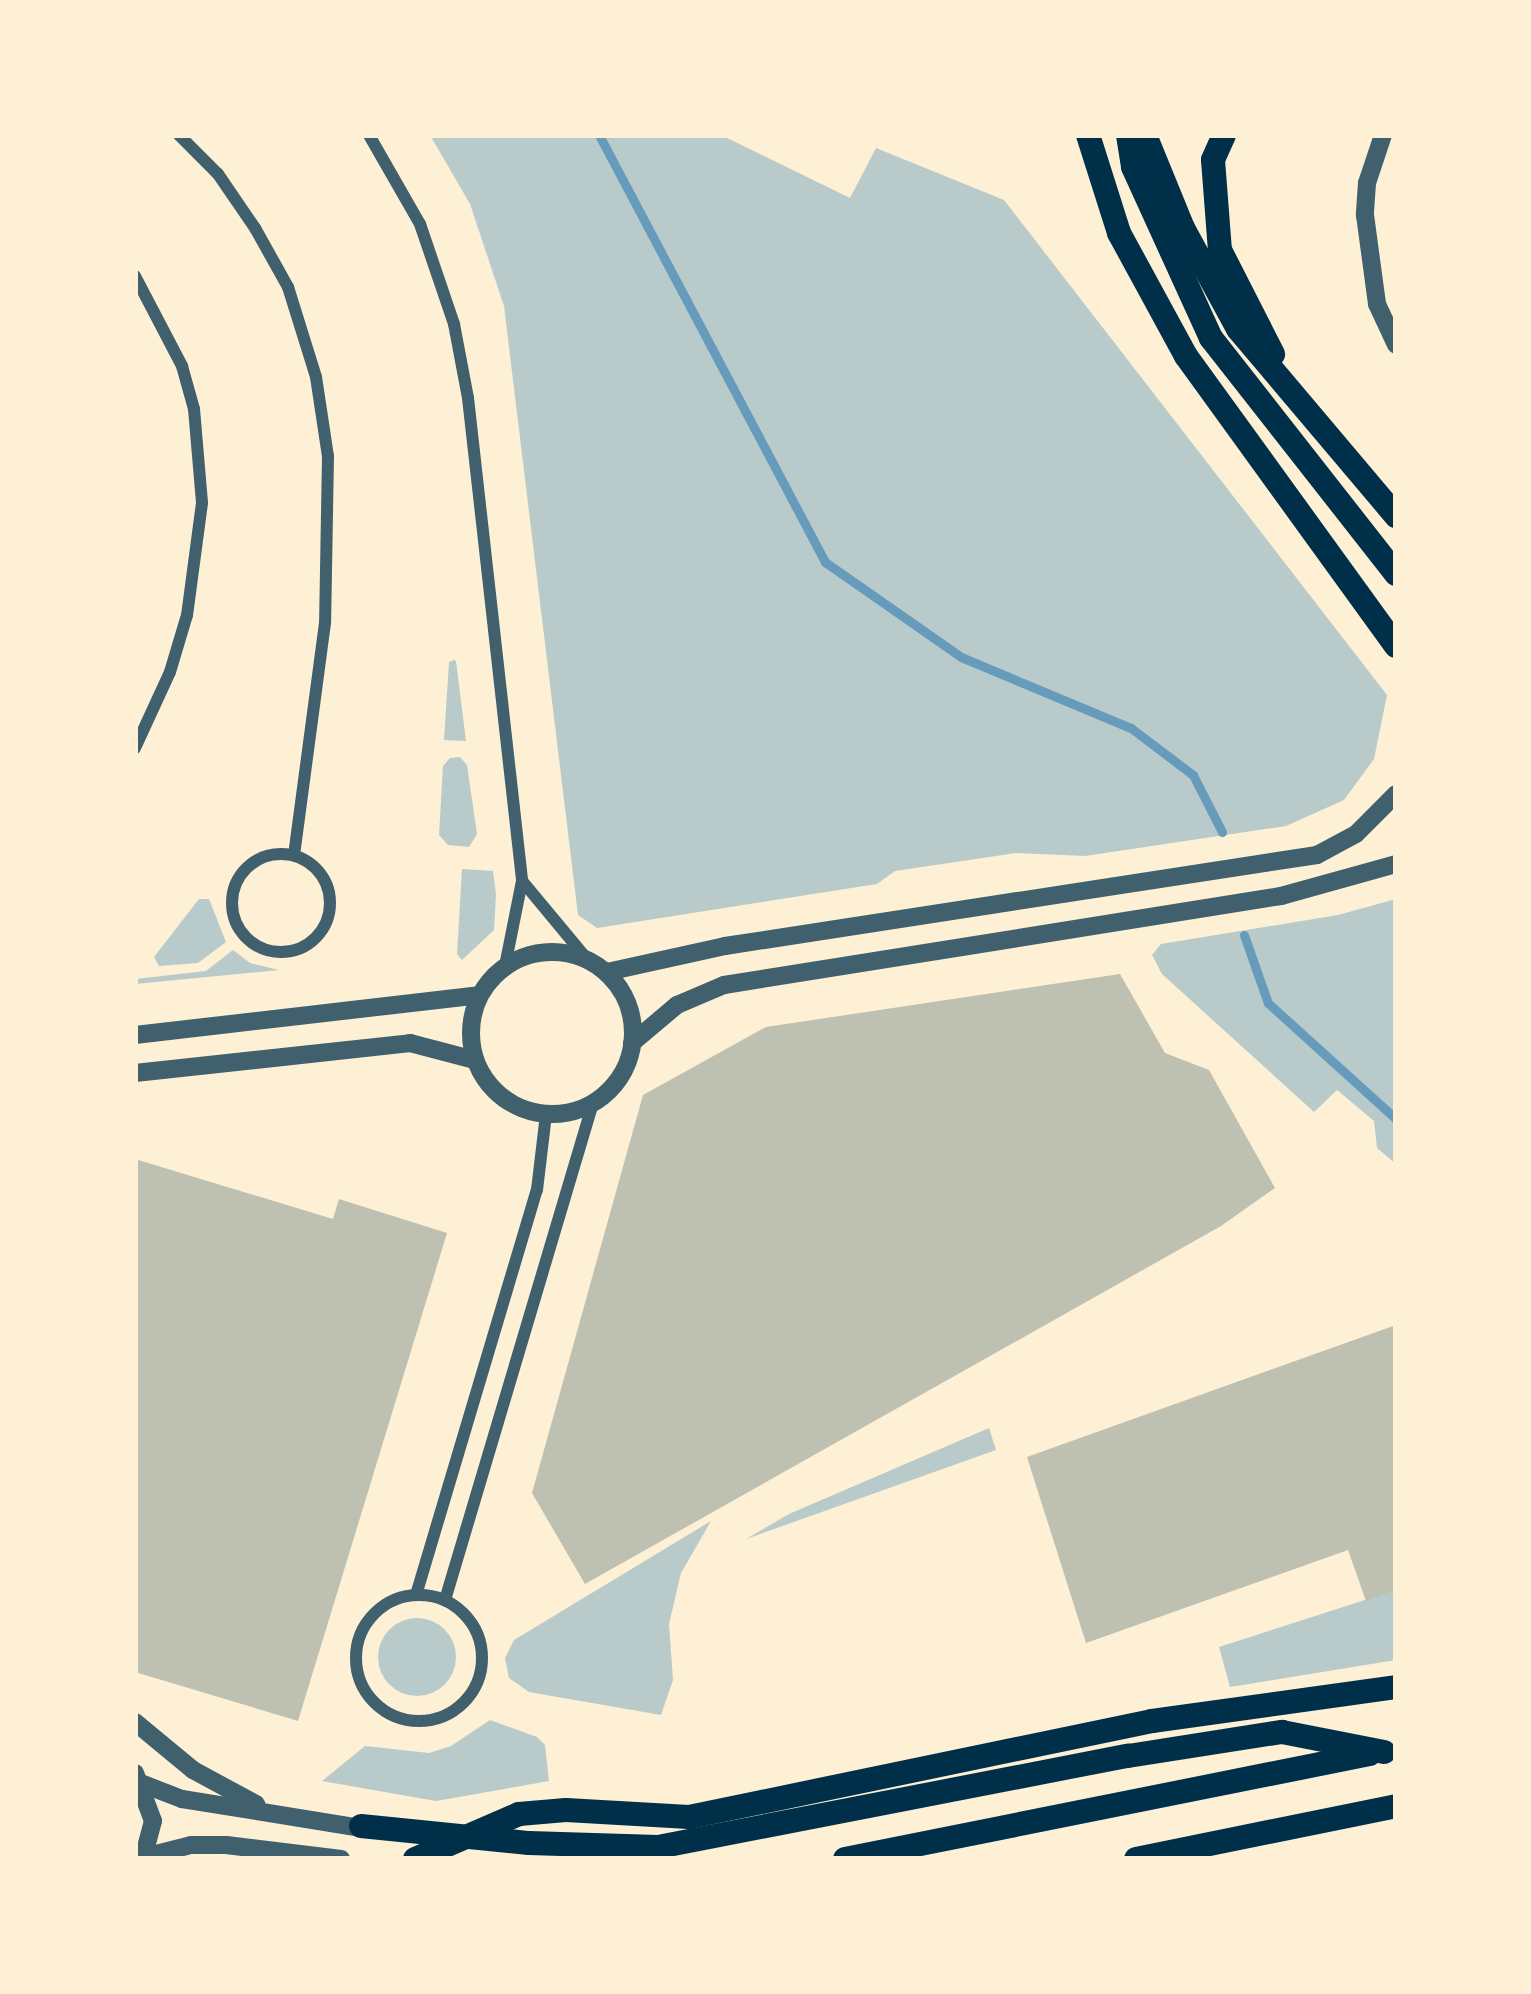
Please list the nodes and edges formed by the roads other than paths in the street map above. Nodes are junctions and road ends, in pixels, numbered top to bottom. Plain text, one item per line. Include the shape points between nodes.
1 (179, 135) edge
2 (369, 135) edge
3 (1088, 135) edge
4 (1128, 135) edge
5 (1145, 135) edge
6 (1224, 135) edge
7 (1384, 135) edge
8 (135, 276) edge
9 (1396, 345) edge
10 (1301, 403) junction
11 (1396, 516) edge
12 (1396, 574) edge
13 (1396, 646) edge
14 (135, 748) edge
15 (1396, 794) edge
16 (294, 855) junction
17 (1396, 864) edge
18 (522, 881) junction
19 (587, 959) junction
20 (505, 966) junction
21 (607, 972) junction
22 (479, 995) junction
23 (135, 1034) edge
24 (632, 1043) junction
25 (475, 1060) junction
26 (135, 1073) edge
27 (593, 1103) junction
28 (546, 1114) junction
29 (416, 1595) junction
30 (445, 1600) junction
31 (1396, 1688) edge
32 (135, 1722) edge
33 (1390, 1750) edge
34 (139, 1779) edge
35 (1396, 1806) edge
36 (265, 1809) junction
37 (361, 1826) junction
38 (143, 1858) edge
39 (341, 1859) edge
40 (416, 1859) edge
41 (450, 1859) edge
42 (845, 1859) edge
43 (1136, 1859) edge

1 - 16 street via 255,228 288,286 314,363 328,456 325,623
2 - 18 street via 420,224 454,324
3 - 13 highway via 1119,233 1186,356
4 - 12 highway via 1133,167 1211,338
5 - 10 highway via 1238,329
6 - 10 highway via 1213,160 1220,250
7 - 9 street via 1365,215 1376,304
8 - 14 street via 182,365 202,503 187,615
10 - 11 highway
15 - 21 street via 1356,834 1317,855 772,938
16 - 16 street via 264,857 234,890 235,921 270,951 303,946 326,923 321,874
17 - 24 street via 1281,896 724,985 676,1005
18 - 19 street
18 - 20 street
19 - 20 street via 542,952
19 - 21 street
20 - 22 street
21 - 24 street via 632,1017
22 - 23 street
22 - 25 street via 470,1028
24 - 27 street via 620,1078
25 - 26 street via 410,1043
25 - 28 street via 502,1098
27 - 28 street
27 - 30 street
28 - 29 street via 537,1190
29 - 30 street
29 - 30 street via 381,1608 355,1656 376,1706 410,1722 463,1705 482,1671 476,1630
31 - 40 highway via 1188,1714 689,1817 519,1814
32 - 36 street via 193,1770
33 - 37 highway via 1282,1732 658,1847
33 - 42 highway
34 - 36 street via 182,1799
34 - 38 street via 153,1821
35 - 43 highway
36 - 37 street
37 - 41 street
38 - 39 street via 226,1845

